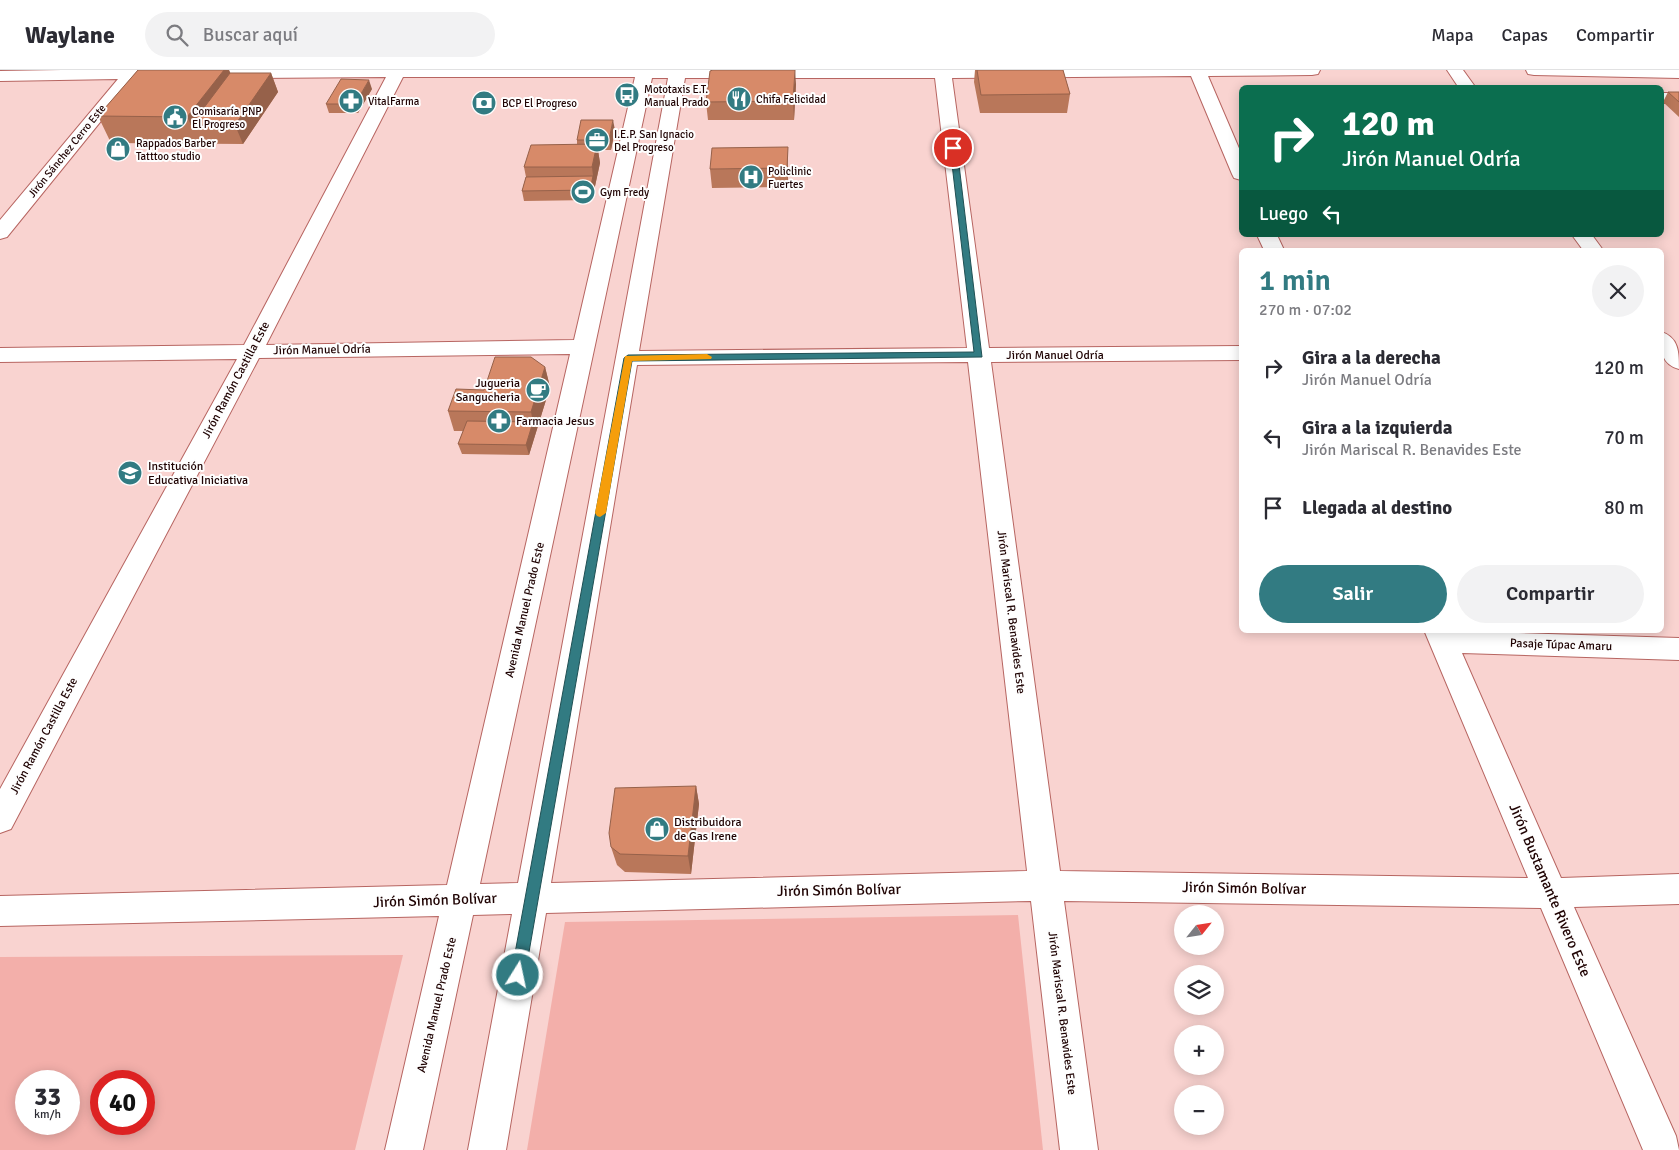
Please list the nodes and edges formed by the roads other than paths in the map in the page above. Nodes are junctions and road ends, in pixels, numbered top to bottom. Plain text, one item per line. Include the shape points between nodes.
1 (133, 70) edge
2 (645, 70) edge
3 (678, 70) edge
4 (1312, 70) edge
5 (1455, 70) edge
6 (1534, 70) edge
7 (398, 71) edge
8 (1197, 71) edge
9 (1614, 72) junction
10 (1679, 72) edge
11 (943, 73) junction
12 (0, 76) edge
13 (1466, 85) edge
14 (1637, 85) edge
15 (1664, 98) edge
16 (1679, 98) edge
17 (1239, 169) edge
18 (0, 232) edge
19 (1583, 237) edge
20 (1592, 248) edge
21 (583, 348) junction
22 (252, 351) junction
23 (1239, 353) edge
24 (0, 355) edge
25 (979, 355) junction
26 (628, 358) junction
27 (1440, 635) edge
28 (1679, 649) edge
29 (0, 819) edge
30 (1046, 886) junction
31 (1679, 889) edge
32 (1551, 893) junction
33 (532, 898) junction
34 (460, 900) junction
35 (0, 912) edge
36 (404, 1150) edge
37 (487, 1150) edge
38 (1080, 1150) edge
39 (1662, 1150) edge

1 - 7 street
1 - 12 street
1 - 18 street, Jirón Sánchez Cerro Este
2 - 3 street
2 - 7 street
2 - 21 street, Avenida Manuel Prado Este
3 - 11 street
3 - 26 street
4 - 8 street
5 - 13 street
6 - 9 street
7 - 22 street, Jirón Ramón Castilla Este
8 - 11 street
8 - 17 street
9 - 10 street
9 - 14 street
11 - 25 street, Jirón Mariscal R. Benavides Este
15 - 16 street
19 - 20 street
21 - 22 street, Jirón Manuel Odría
21 - 34 street, Avenida Manuel Prado Este
22 - 24 street, Jirón Manuel Odría
22 - 29 street, Jirón Ramón Castilla Este
23 - 25 street, Jirón Manuel Odría
25 - 26 street, Jirón Manuel Odría
25 - 30 street, Jirón Mariscal R. Benavides Este
26 - 33 street
27 - 28 street, Pasaje Túpac Amaru
27 - 32 street, Jirón Bustamante Rivero Este
30 - 32 street, Jirón Simón Bolívar
30 - 33 street, Jirón Simón Bolívar
30 - 38 street, Jirón Mariscal R. Benavides Este
31 - 32 street, Jirón Simón Bolívar
32 - 39 street, Jirón Bustamante Rivero Este
33 - 34 street, Jirón Simón Bolívar
33 - 37 street
34 - 35 street, Jirón Simón Bolívar
34 - 36 street, Avenida Manuel Prado Este

